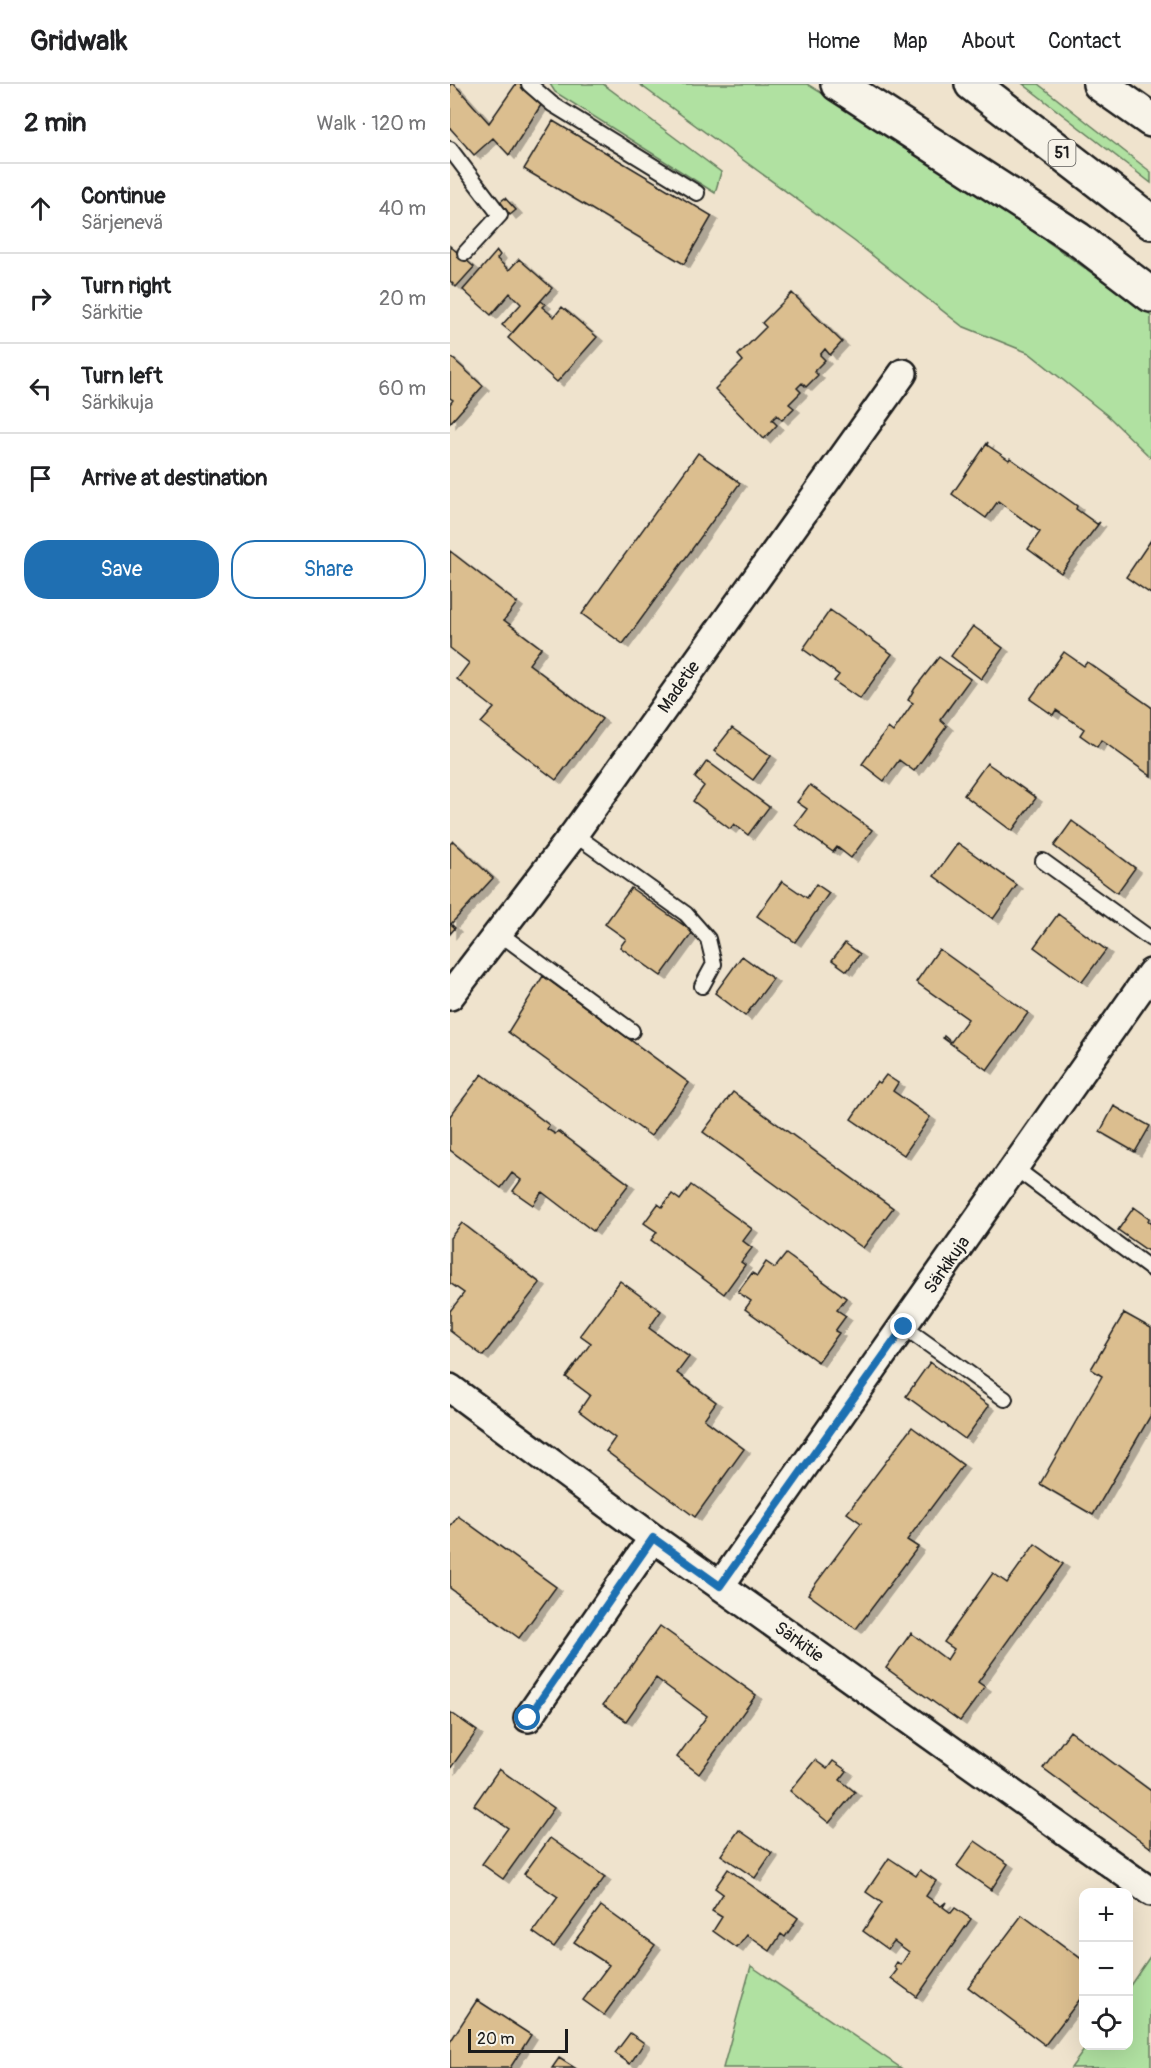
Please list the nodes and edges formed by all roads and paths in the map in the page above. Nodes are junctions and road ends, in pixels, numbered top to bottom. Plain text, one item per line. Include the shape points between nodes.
1 (529, 84) edge
2 (838, 84) edge
3 (972, 84) edge
4 (1100, 84) edge
5 (1113, 84) edge
6 (1151, 119) edge
7 (450, 149) edge
8 (697, 193) dead end
9 (1151, 222) edge
10 (465, 254) dead end
11 (1151, 296) edge
12 (903, 373) dead end
13 (574, 834) junction
14 (1043, 861) dead end
15 (499, 933) junction
16 (1151, 939) edge
17 (1151, 974) edge
18 (702, 986) dead end
19 (450, 996) edge
20 (632, 1031) dead end
21 (1015, 1168) junction
22 (1151, 1269) edge
23 (904, 1327) junction
24 (450, 1388) edge
25 (1005, 1400) dead end
26 (653, 1538) junction
27 (720, 1586) junction
28 (528, 1718) dead end
29 (1151, 1892) edge

1 - 8 lane via 552,104
2 - 11 highway via 1078,239
3 - 9 highway, 51
4 - 6 highway
5 - 6 highway
7 - 10 lane via 500,215
12 - 13 street, Madetie
13 - 15 street, Madetie
13 - 18 lane via 686,914 708,939 714,964
14 - 16 lane
15 - 19 street, Madetie
15 - 20 lane
17 - 21 street, Särkikuja
21 - 22 lane
21 - 23 street, Särkikuja
23 - 25 lane
23 - 27 street, Särkikuja
24 - 26 street, Särkitie
26 - 27 street, Särkitie
26 - 28 street
27 - 29 street, Särkitie

